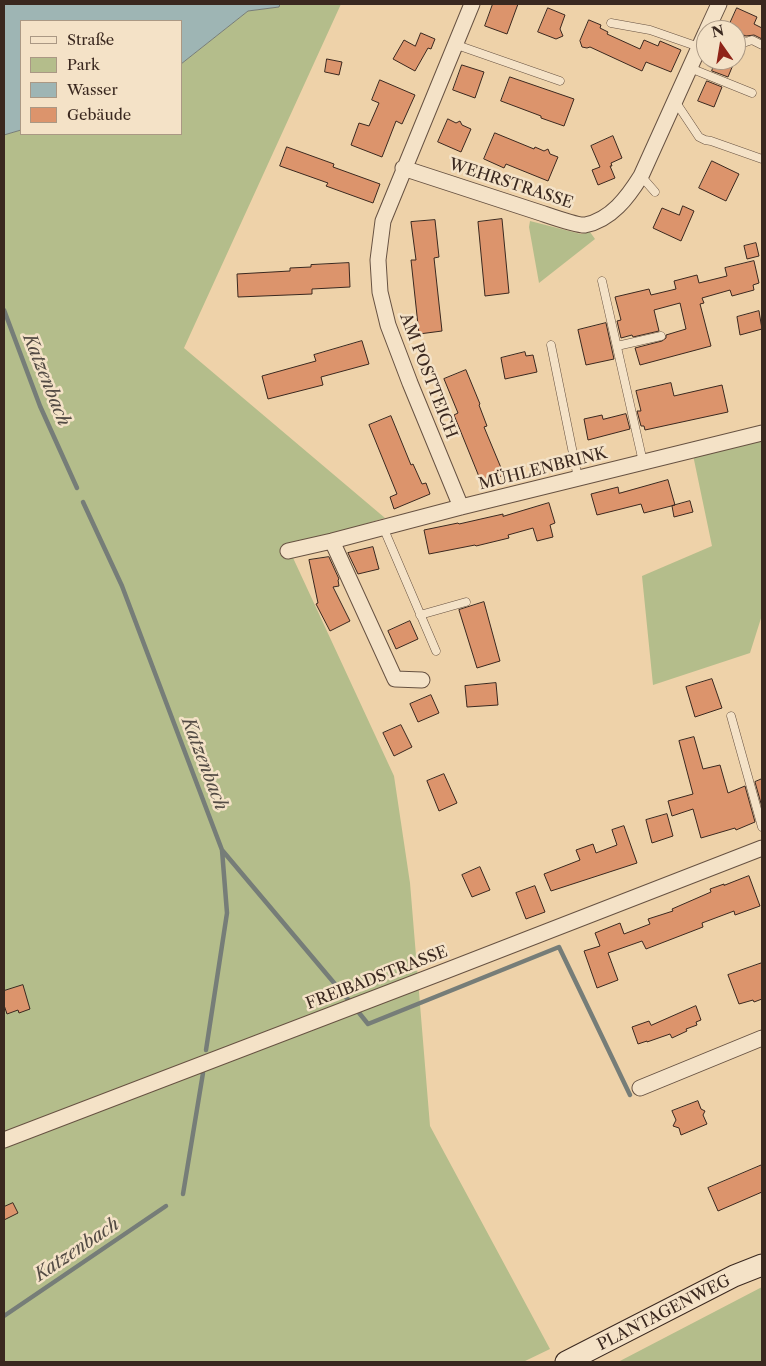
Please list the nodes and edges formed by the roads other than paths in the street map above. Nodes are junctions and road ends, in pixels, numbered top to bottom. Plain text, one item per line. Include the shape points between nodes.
1 (472, 4) edge
2 (717, 4) edge
3 (713, 20) edge
4 (611, 23) dead end
5 (746, 42) edge
6 (454, 44) junction
7 (762, 45) edge
8 (696, 47) edge
9 (696, 55) edge
10 (690, 68) junction
11 (560, 81) dead end
12 (752, 93) dead end
13 (675, 101) junction
14 (762, 159) edge
15 (403, 168) junction
16 (640, 176) junction
17 (655, 192) dead end
18 (602, 281) dead end
19 (660, 336) dead end
20 (551, 345) dead end
21 (617, 346) junction
22 (762, 433) edge
23 (643, 462) junction
24 (578, 478) junction
25 (461, 507) junction
26 (383, 528) junction
27 (332, 541) junction
28 (288, 551) dead end
29 (466, 602) dead end
30 (420, 615) junction
31 (436, 651) dead end
32 (422, 680) dead end
33 (731, 716) dead end
34 (762, 827) edge
35 (762, 848) edge
36 (762, 1038) edge
37 (640, 1088) dead end
38 (4, 1140) edge
39 (762, 1266) edge
40 (566, 1362) edge

1 - 6 street, AM POSTTEICH
2 - 3 street, WEHRSTRASSE
4 - 8 lane via 650,30
5 - 7 lane via 752,40
6 - 11 lane
6 - 15 street, AM POSTTEICH
9 - 10 street, WEHRSTRASSE
10 - 12 lane
10 - 13 street, WEHRSTRASSE
13 - 14 lane via 699,137
13 - 16 street, WEHRSTRASSE
15 - 16 street, WEHRSTRASSE via 584,225 620,206
15 - 25 street, AM POSTTEICH via 383,221 379,251 380,292 406,374
16 - 17 lane
18 - 21 lane
19 - 21 lane
20 - 24 lane
21 - 23 lane
22 - 23 street, MÜHLENBRINK
23 - 24 street, MÜHLENBRINK
24 - 25 street, MÜHLENBRINK
25 - 26 street, MÜHLENBRINK
26 - 27 street, MÜHLENBRINK
26 - 30 lane
27 - 28 street, MÜHLENBRINK
27 - 32 street via 395,679
29 - 30 lane
30 - 31 lane
33 - 34 lane
35 - 38 street, FREIBADSTRASSE
36 - 37 street
39 - 40 street, PLANTAGENWEG via 734,1276

